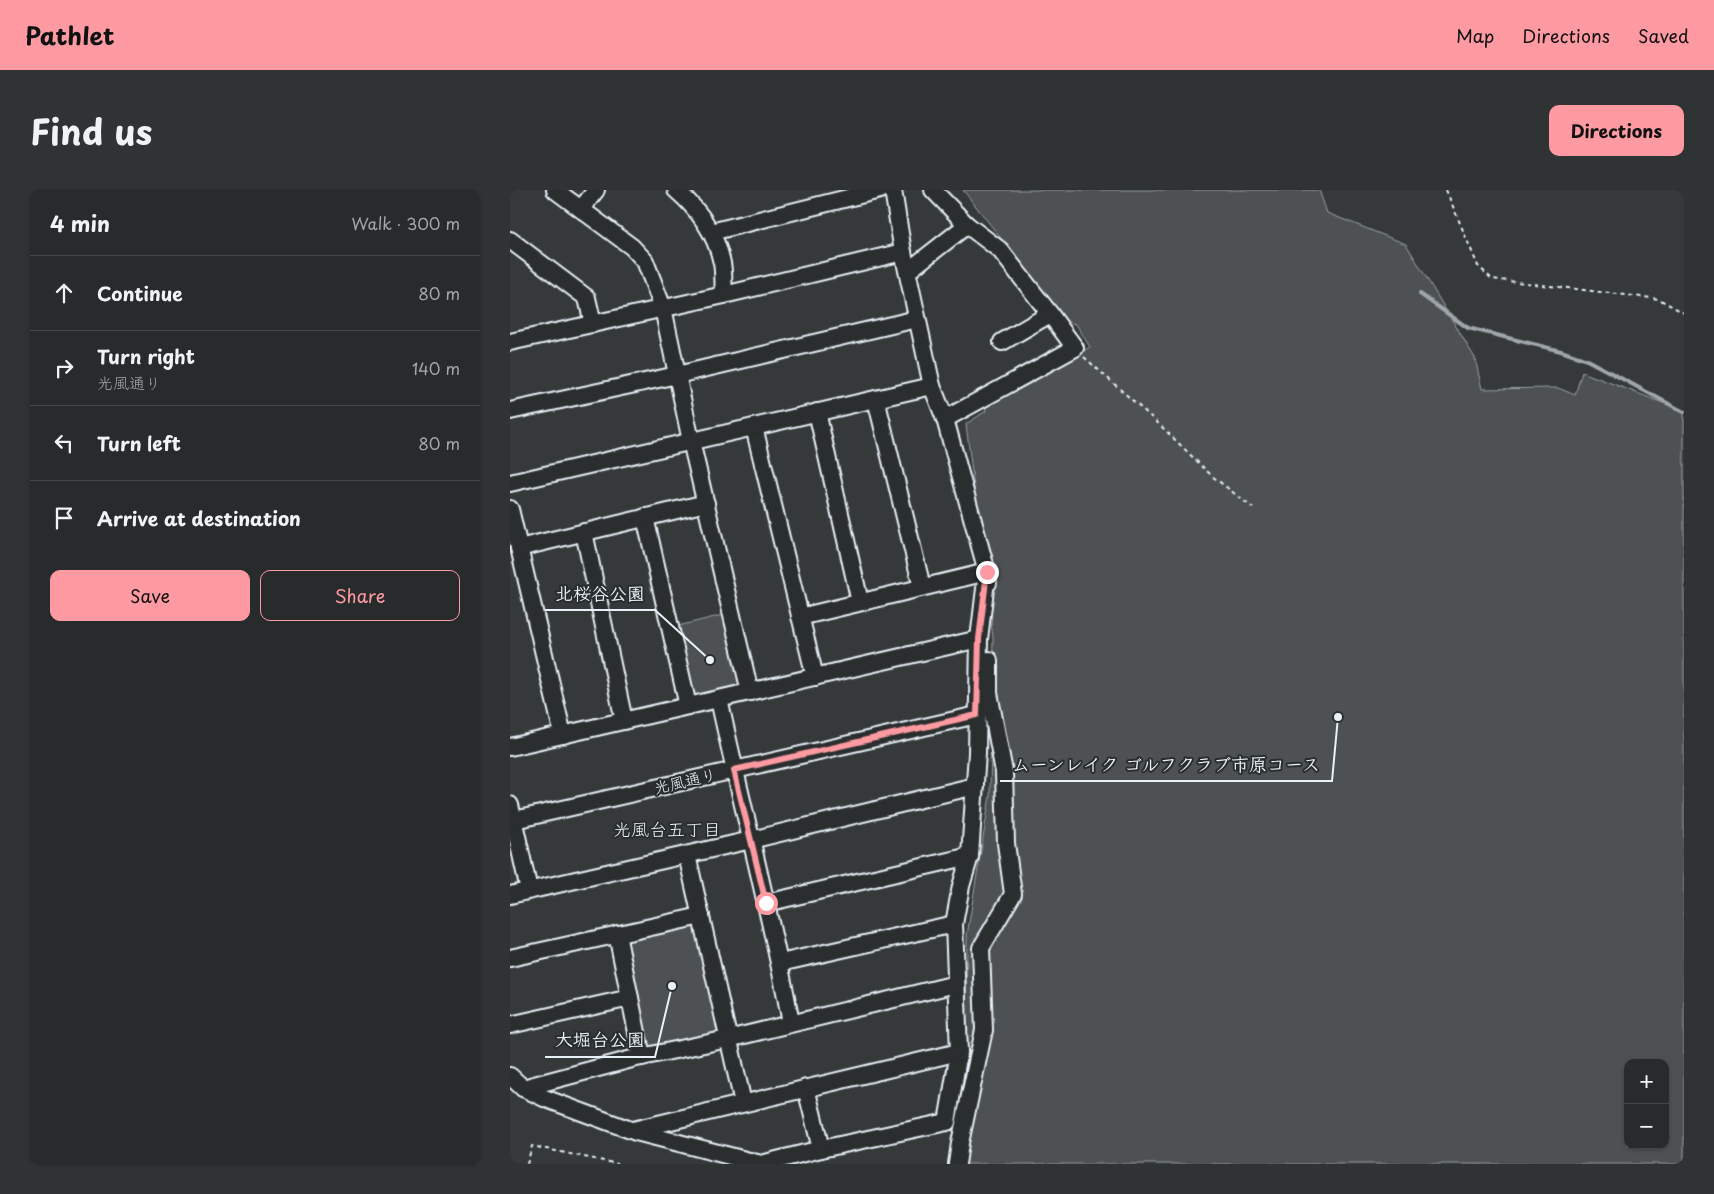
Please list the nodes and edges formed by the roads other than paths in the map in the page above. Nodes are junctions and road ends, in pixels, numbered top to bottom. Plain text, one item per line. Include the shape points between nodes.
1 (555, 190) edge
2 (596, 190) edge
3 (677, 190) edge
4 (880, 190) edge
5 (893, 190) edge
6 (933, 190) edge
7 (581, 209) junction
8 (967, 225) junction
9 (711, 232) junction
10 (510, 240) edge
11 (902, 252) junction
12 (908, 271) junction
13 (724, 295) junction
14 (663, 308) junction
15 (1050, 314) junction
16 (917, 319) junction
17 (593, 324) junction
18 (510, 327) edge
19 (518, 340) edge
20 (1002, 342) dead end
21 (676, 376) junction
22 (932, 386) junction
23 (876, 399) junction
24 (510, 411) edge
25 (817, 412) junction
26 (945, 420) junction
27 (754, 427) junction
28 (691, 441) junction
29 (510, 483) edge
30 (706, 503) junction
31 (510, 508) edge
32 (645, 517) junction
33 (584, 532) junction
34 (519, 548) junction
35 (987, 572) junction
36 (922, 587) junction
37 (860, 602) junction
38 (800, 617) junction
39 (979, 639) junction
40 (814, 677) junction
41 (750, 692) junction
42 (719, 699) junction
43 (688, 706) junction
44 (977, 715) junction
45 (624, 721) junction
46 (563, 735) junction
47 (510, 747) edge
48 (734, 770) junction
49 (975, 786) junction
50 (511, 815) edge
51 (751, 840) junction
52 (687, 855) junction
53 (970, 856) junction
54 (529, 890) junction
55 (510, 894) edge
56 (766, 903) junction
57 (701, 916) junction
58 (954, 924) junction
59 (617, 934) junction
60 (510, 958) edge
61 (780, 962) junction
62 (956, 984) junction
63 (630, 998) junction
64 (791, 1023) junction
65 (510, 1024) edge
66 (728, 1038) junction
67 (959, 1052) junction
68 (642, 1058) junction
69 (510, 1076) edge
70 (523, 1088) junction
71 (806, 1088) junction
72 (743, 1103) junction
73 (630, 1130) junction
74 (821, 1149) junction
75 (957, 1164) edge

1 - 7 street
2 - 7 street
3 - 9 street
4 - 9 street
5 - 11 street
6 - 8 street
7 - 14 street via 632,247 645,261
8 - 12 street
8 - 15 street via 1000,250
9 - 13 street via 722,262
10 - 17 street via 587,298
11 - 12 street
11 - 13 street
12 - 16 street
13 - 14 street
14 - 17 street
14 - 21 street
15 - 20 street
15 - 26 street via 1075,348
16 - 21 street
16 - 22 street
17 - 19 street
18 - 19 street
21 - 24 street
21 - 28 street
22 - 23 street
22 - 26 street
23 - 25 street
23 - 36 street
25 - 27 street
25 - 37 street
26 - 35 street
27 - 28 street
27 - 38 street
28 - 29 street
28 - 30 street
30 - 32 street
30 - 41 street
31 - 34 street
32 - 33 street
32 - 43 street
33 - 34 street
33 - 45 street
34 - 46 street
35 - 36 street
35 - 39 street
35 - 75 street via 990,600 989,693 1004,772 1006,844 1013,894 981,948 984,1030
36 - 37 street
37 - 38 street
38 - 40 street
39 - 40 street
39 - 44 street
40 - 41 street
41 - 42 street
42 - 43 street
42 - 48 street
43 - 45 street
44 - 48 street, 光風通り
44 - 49 street
45 - 46 street
46 - 47 street
48 - 50 street, 光風通り
48 - 51 street
49 - 51 street
49 - 53 street
50 - 54 street
51 - 52 street
51 - 56 street
52 - 54 street
52 - 57 street
53 - 56 street
53 - 58 street
54 - 55 street
56 - 61 street
57 - 59 street
57 - 66 street
58 - 61 street
58 - 62 street
59 - 60 street
59 - 63 street
61 - 64 street
62 - 64 street
62 - 67 street
63 - 65 street
63 - 68 street
64 - 66 street
66 - 68 street
66 - 72 street
67 - 71 street
67 - 74 street via 947,1122
68 - 70 street
69 - 70 street
70 - 73 street
71 - 72 street
71 - 74 street
72 - 73 street
73 - 74 street via 761,1164

